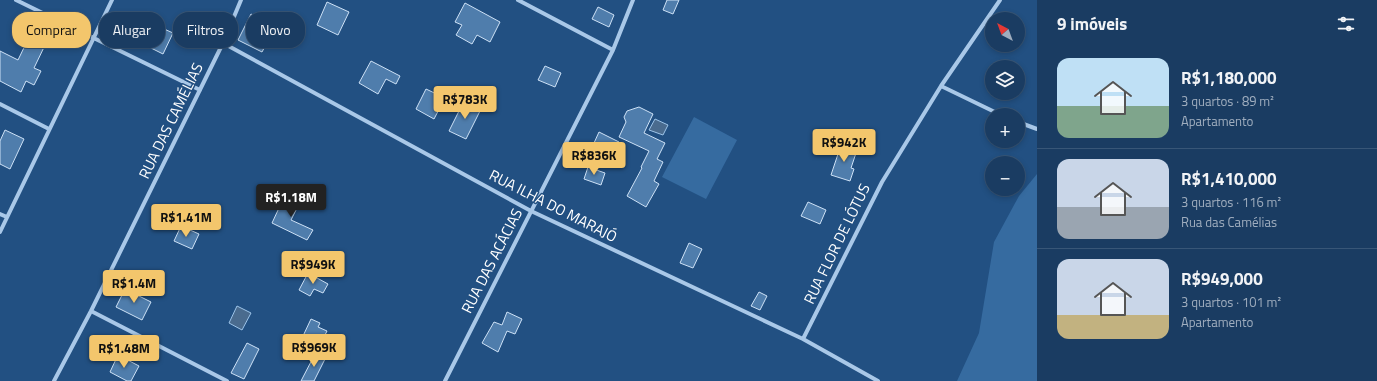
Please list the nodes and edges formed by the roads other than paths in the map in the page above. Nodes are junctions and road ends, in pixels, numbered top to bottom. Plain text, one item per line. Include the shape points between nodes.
1 (16, 0) edge
2 (112, 0) edge
3 (241, 0) edge
4 (518, 0) edge
5 (633, 0) edge
6 (1000, 0) edge
7 (236, 12) edge
8 (92, 38) junction
9 (221, 48) edge
10 (232, 48) edge
11 (613, 50) junction
12 (941, 86) junction
13 (200, 90) junction
14 (0, 104) edge
15 (987, 108) edge
16 (1025, 125) edge
17 (49, 129) junction
18 (1037, 129) edge
19 (531, 211) junction
20 (0, 214) edge
21 (7, 217) junction
22 (0, 232) edge
23 (91, 311) junction
24 (803, 339) junction
25 (54, 381) edge
26 (227, 381) edge
27 (445, 381) edge
28 (878, 381) edge

1 - 8 street
2 - 8 street
3 - 7 street, RUA DAS CAMÉLIAS
4 - 11 street
5 - 11 street, RUA DAS ACÁCIAS
6 - 12 street, RUA FLOR DE LÓTUS
8 - 13 street
8 - 17 street
9 - 13 street, RUA DAS CAMÉLIAS
10 - 19 street, RUA ILHA DO MARAJÓ
11 - 19 street, RUA DAS ACÁCIAS
12 - 15 street
12 - 24 street, RUA FLOR DE LÓTUS via 882,182
13 - 23 street, RUA DAS CAMÉLIAS
14 - 17 street
16 - 18 street
17 - 21 street
19 - 24 street, RUA ILHA DO MARAJÓ
19 - 27 street, RUA DAS ACÁCIAS
20 - 21 street
21 - 22 street
23 - 25 street, RUA DAS CAMÉLIAS
23 - 26 street
24 - 28 street, RUA ILHA DO MARAJÓ

